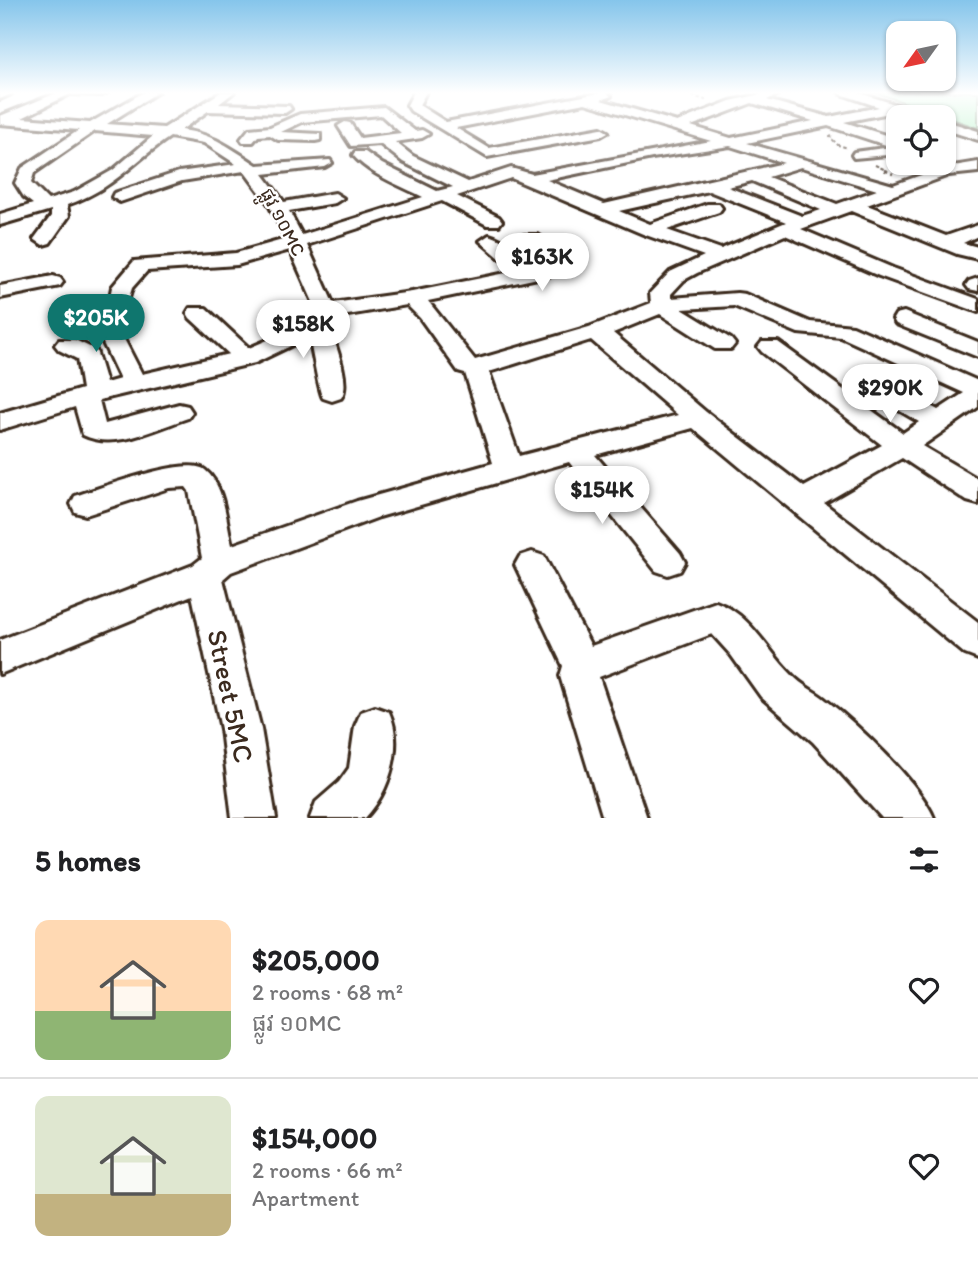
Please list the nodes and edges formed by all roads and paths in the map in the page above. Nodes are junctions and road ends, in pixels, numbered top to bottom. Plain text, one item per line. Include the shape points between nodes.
1 (88, 130) edge
2 (170, 130) edge
3 (183, 130) edge
4 (282, 130) edge
5 (349, 130) edge
6 (407, 130) edge
7 (435, 130) edge
8 (451, 130) edge
9 (595, 130) edge
10 (688, 130) edge
11 (786, 130) edge
12 (855, 130) edge
13 (961, 130) edge
14 (275, 131) junction
15 (411, 134) junction
16 (886, 136) edge
17 (978, 136) edge
18 (614, 138) junction
19 (878, 138) junction
20 (248, 139) dead end
21 (383, 139) junction
22 (886, 140) edge
23 (730, 142) junction
24 (395, 151) junction
25 (886, 152) edge
26 (487, 153) junction
27 (652, 154) junction
28 (360, 155) junction
29 (859, 155) dead end
30 (799, 163) junction
31 (507, 165) dead end
32 (956, 166) edge
33 (978, 167) edge
34 (251, 168) junction
35 (323, 169) junction
36 (930, 175) edge
37 (753, 176) junction
38 (531, 178) junction
39 (591, 185) dead end
40 (709, 186) junction
41 (468, 188) junction
42 (894, 190) junction
43 (566, 193) junction
44 (80, 195) junction
45 (439, 196) junction
46 (120, 197) junction
47 (149, 198) dead end
48 (335, 198) dead end
49 (52, 204) junction
50 (277, 204) junction
51 (844, 207) junction
52 (712, 208) dead end
53 (602, 210) junction
54 (0, 220) edge
55 (494, 221) dead end
56 (794, 225) junction
57 (649, 230) junction
58 (978, 230) edge
59 (43, 239) dead end
60 (531, 239) dead end
61 (296, 242) junction
62 (489, 242) dead end
63 (946, 243) junction
64 (978, 253) edge
65 (720, 255) junction
66 (933, 270) dead end
67 (523, 277) junction
68 (53, 282) dead end
69 (915, 283) junction
70 (0, 292) edge
71 (121, 297) dead end
72 (412, 298) junction
73 (662, 306) junction
74 (978, 306) edge
75 (99, 312) dead end
76 (198, 313) dead end
77 (323, 317) junction
78 (904, 319) dead end
79 (594, 333) junction
80 (723, 344) dead end
81 (67, 345) dead end
82 (770, 347) dead end
83 (978, 350) edge
84 (247, 358) junction
85 (476, 368) junction
86 (134, 383) junction
87 (875, 386) dead end
88 (332, 393) dead end
89 (978, 393) edge
90 (90, 395) junction
91 (179, 412) dead end
92 (696, 418) junction
93 (0, 422) edge
94 (939, 422) junction
95 (902, 446) junction
96 (577, 453) junction
97 (510, 471) junction
98 (978, 493) edge
99 (802, 502) junction
100 (86, 504) dead end
101 (668, 562) dead end
102 (533, 565) dead end
103 (212, 569) junction
104 (978, 643) edge
105 (0, 657) edge
106 (582, 666) junction
107 (375, 726) dead end
108 (254, 818) edge
109 (331, 818) edge
110 (625, 818) edge
111 (912, 818) edge

1 - 49 street via 23,177 30,194
2 - 44 street via 118,173
3 - 34 street, ផ្លូវ ១០MC via 212,140
4 - 14 street
5 - 21 street via 356,143
6 - 15 street
7 - 15 street
8 - 26 street
9 - 18 street
10 - 23 street
11 - 23 street
12 - 19 street
13 - 17 street
14 - 20 street via 254,132
14 - 35 street via 278,136 321,139
15 - 21 street
16 - 19 street
18 - 26 street
18 - 27 street
19 - 22 street
21 - 24 street
23 - 27 street
23 - 30 street
24 - 28 street
24 - 41 street
25 - 29 street
26 - 31 street
27 - 38 street
28 - 35 street
28 - 45 street
30 - 37 street
30 - 42 street
32 - 33 street
34 - 35 street
34 - 46 street via 179,177
34 - 50 street, ផ្លូវ ១០MC
35 - 50 street via 312,191
36 - 42 street
37 - 40 street
37 - 51 street
38 - 41 street via 511,173
38 - 43 street
39 - 43 street
40 - 53 street
40 - 56 street
41 - 45 street
42 - 51 street
43 - 53 street
44 - 46 street
44 - 49 street
45 - 55 street
45 - 61 street
46 - 47 street
48 - 50 street
49 - 54 street
49 - 59 street via 60,216
50 - 61 street, ផ្លូវ ១០MC
51 - 56 street
51 - 63 street
52 - 57 street
53 - 57 street
56 - 65 street
56 - 69 street
57 - 65 street
58 - 63 street
60 - 67 street via 569,266
61 - 71 street via 237,259 141,264 122,287
61 - 77 street, ផ្លូវ ១០MC
62 - 67 street via 516,262
63 - 64 street
65 - 73 street via 690,268 668,285 660,293
66 - 69 street
67 - 72 street
68 - 70 street
69 - 74 street
72 - 77 street
72 - 85 street via 467,366
73 - 79 street
73 - 80 street
73 - 89 street via 722,299 747,302 806,328 845,331
75 - 86 street
76 - 84 street
77 - 84 street
77 - 88 street, ផ្លូវ ១០MC
78 - 83 street
79 - 85 street
79 - 92 street
81 - 90 street via 88,355
82 - 95 street
84 - 86 street
85 - 97 street
86 - 90 street
87 - 94 street
89 - 94 street
90 - 91 street via 93,429 101,433
90 - 93 street
92 - 96 street
92 - 99 street
94 - 95 street
95 - 98 street
95 - 99 street
96 - 97 street
96 - 101 street
97 - 103 street via 388,502
99 - 104 street
100 - 103 street, Street 5MC via 167,478 194,476 204,490
102 - 106 street
103 - 105 street
103 - 108 street, Street 5MC
106 - 110 street via 579,676
106 - 111 street via 716,617 744,643 785,696 844,743
107 - 109 street via 372,768 357,798

